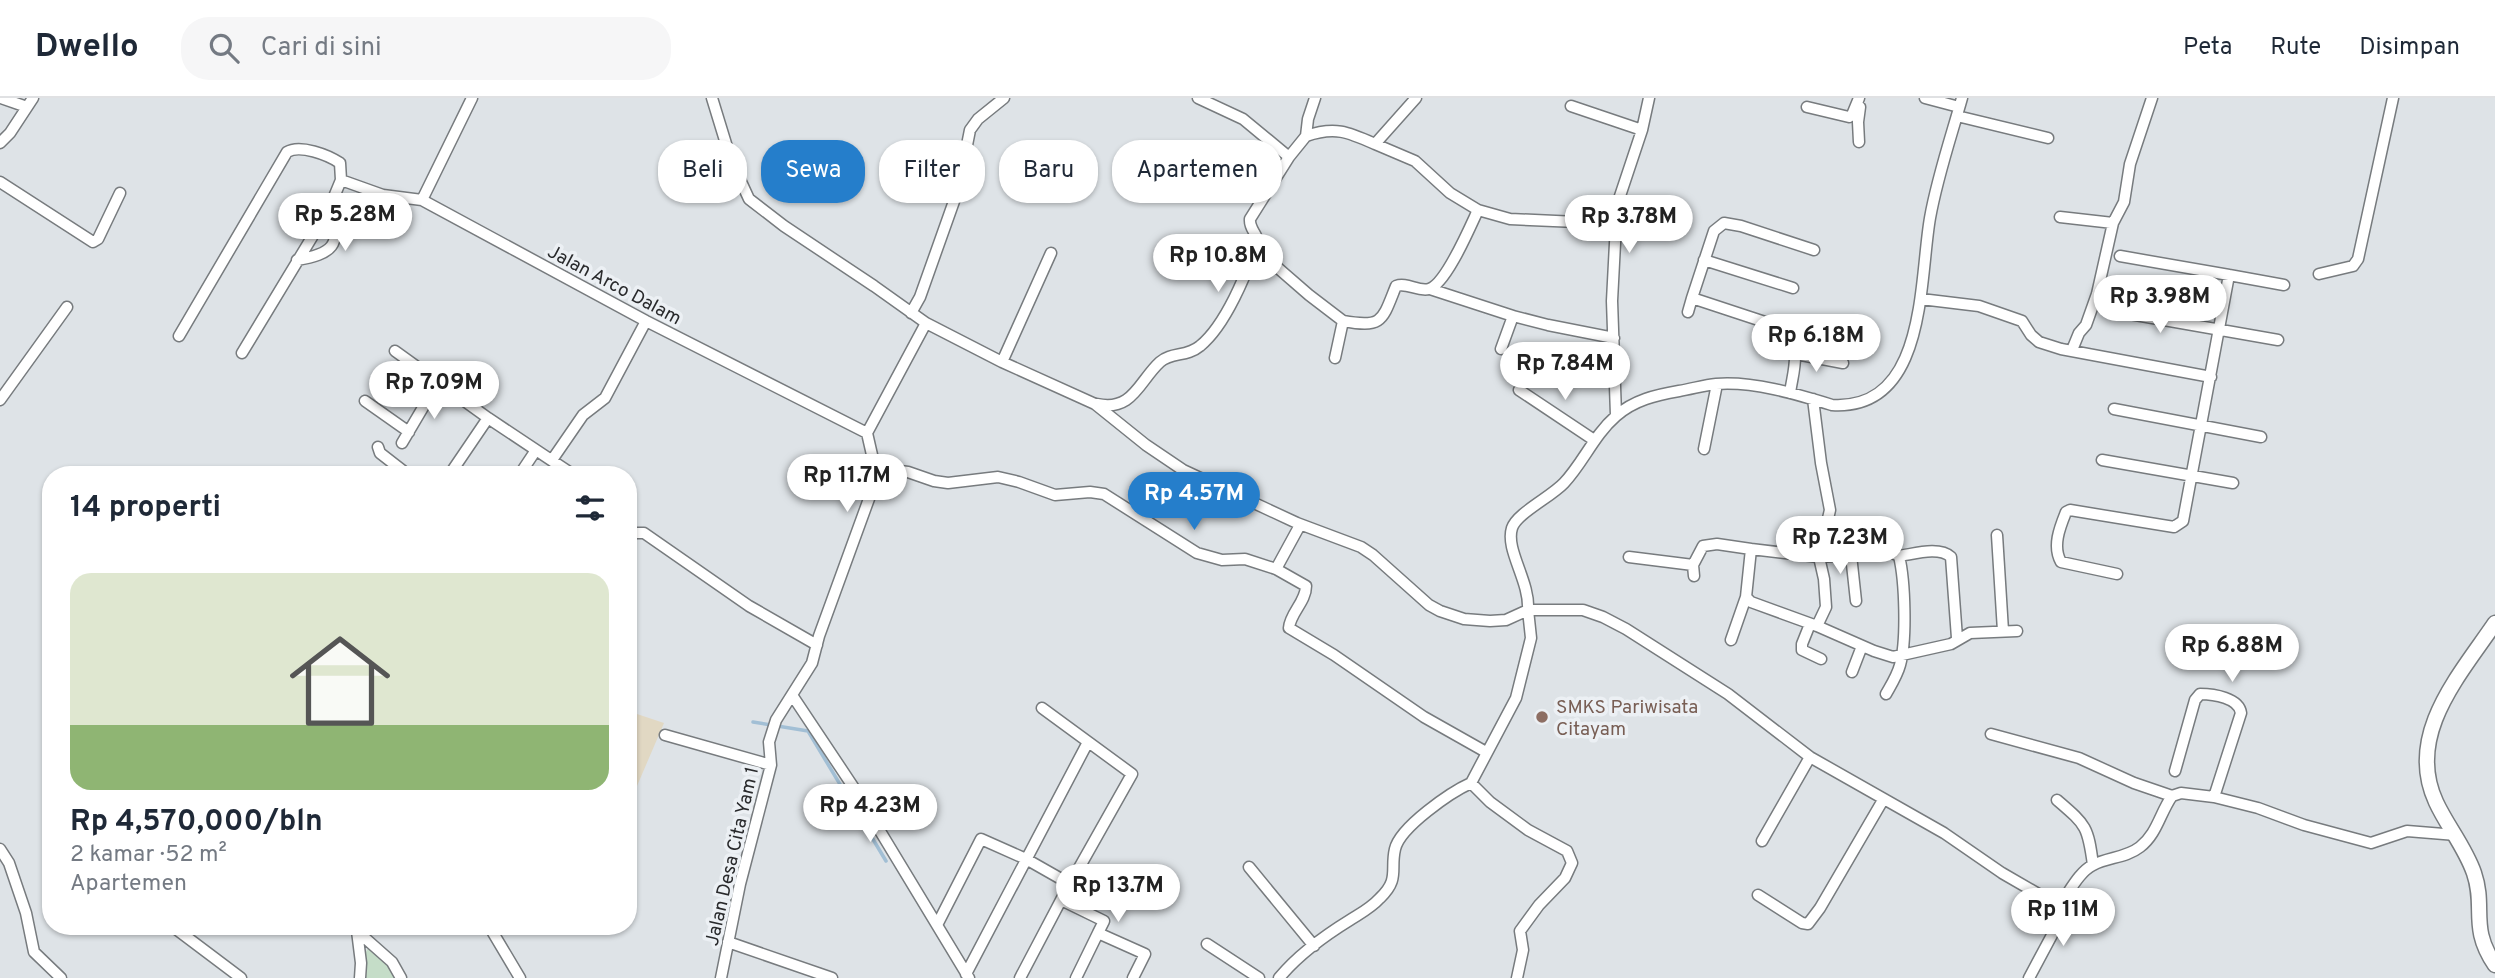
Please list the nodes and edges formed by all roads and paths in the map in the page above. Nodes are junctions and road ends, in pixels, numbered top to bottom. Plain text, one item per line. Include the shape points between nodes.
1 (1, 98) edge
2 (472, 98) edge
3 (712, 98) edge
4 (1004, 98) edge
5 (1198, 98) edge
6 (1315, 98) edge
7 (1416, 98) edge
8 (1649, 98) edge
9 (1861, 98) edge
10 (1925, 98) edge
11 (2152, 98) edge
12 (2393, 98) edge
13 (30, 103) edge
14 (1571, 106) dead end
15 (1807, 107) dead end
16 (1959, 107) edge
17 (1642, 130) junction
18 (1306, 136) junction
19 (2048, 138) dead end
20 (0, 142) edge
21 (1859, 142) dead end
22 (1375, 144) junction
23 (1289, 157) junction
24 (341, 180) junction
25 (0, 182) edge
26 (120, 193) dead end
27 (422, 200) junction
28 (329, 209) junction
29 (1478, 210) junction
30 (2060, 217) dead end
31 (2113, 223) junction
32 (1614, 230) junction
33 (1256, 249) junction
34 (1814, 250) dead end
35 (1051, 253) dead end
36 (2120, 256) dead end
37 (297, 260) junction
38 (1704, 260) junction
39 (2319, 274) dead end
40 (2229, 275) junction
41 (2284, 285) dead end
42 (1793, 288) dead end
43 (1430, 289) junction
44 (1692, 298) junction
45 (1921, 299) junction
46 (66, 307) dead end
47 (2107, 310) dead end
48 (1688, 312) dead end
49 (1513, 316) junction
50 (918, 318) junction
51 (646, 321) junction
52 (1343, 321) junction
53 (2220, 330) junction
54 (179, 336) dead end
55 (1614, 338) junction
56 (2278, 340) dead end
57 (1501, 349) dead end
58 (2072, 350) junction
59 (395, 351) dead end
60 (242, 353) dead end
61 (1796, 354) junction
62 (1335, 358) dead end
63 (1002, 362) junction
64 (1843, 363) dead end
65 (2211, 377) junction
66 (438, 382) junction
67 (1717, 384) junction
68 (1519, 390) dead end
69 (1790, 393) junction
70 (1813, 399) junction
71 (0, 400) edge
72 (365, 401) dead end
73 (1095, 404) junction
74 (2115, 409) dead end
75 (1616, 415) junction
76 (488, 418) junction
77 (2202, 426) junction
78 (409, 432) junction
79 (867, 433) junction
80 (2261, 438) dead end
81 (1594, 440) junction
82 (402, 443) dead end
83 (378, 447) dead end
84 (1704, 449) dead end
85 (536, 450) junction
86 (552, 460) junction
87 (2102, 460) dead end
88 (397, 466) edge
89 (455, 466) edge
90 (525, 466) edge
91 (561, 466) edge
92 (874, 468) junction
93 (2192, 477) junction
94 (2233, 483) dead end
95 (1300, 524) junction
96 (637, 533) edge
97 (1997, 535) dead end
98 (1751, 548) junction
99 (1851, 555) junction
100 (1899, 556) junction
101 (1629, 557) dead end
102 (1819, 557) junction
103 (1276, 569) junction
104 (2117, 574) dead end
105 (1746, 597) junction
106 (1856, 601) dead end
107 (1528, 610) junction
108 (2495, 623) edge
109 (1814, 625) junction
110 (2003, 631) junction
111 (2017, 631) dead end
112 (1957, 638) junction
113 (1731, 640) dead end
114 (817, 646) junction
115 (1861, 646) junction
116 (1902, 654) junction
117 (1821, 659) dead end
118 (1852, 672) dead end
119 (1885, 694) dead end
120 (792, 695) junction
121 (1042, 708) dead end
122 (1991, 734) dead end
123 (665, 735) dead end
124 (1088, 742) junction
125 (1486, 752) junction
126 (1810, 757) junction
127 (771, 765) junction
128 (2175, 771) dead end
129 (1471, 783) junction
130 (2172, 796) junction
131 (2214, 797) junction
132 (1883, 800) junction
133 (2057, 800) dead end
134 (2456, 835) junction
135 (1762, 841) dead end
136 (0, 849) edge
137 (1026, 859) junction
138 (2093, 865) junction
139 (1248, 867) dead end
140 (1070, 884) junction
141 (1758, 895) dead end
142 (1061, 901) junction
143 (2061, 903) junction
144 (937, 925) junction
145 (1098, 933) junction
146 (184, 935) edge
147 (357, 935) edge
148 (364, 935) edge
149 (494, 935) edge
150 (728, 942) junction
151 (1206, 944) dead end
152 (1314, 946) junction
153 (2495, 965) edge
154 (967, 976) edge
155 (1137, 977) edge
156 (2031, 977) edge
157 (61, 978) edge
158 (241, 978) edge
159 (360, 978) edge
160 (401, 978) edge
161 (520, 978) edge
162 (721, 978) edge
163 (832, 978) edge
164 (1020, 978) edge
165 (1076, 978) edge
166 (1259, 978) edge
167 (1279, 978) edge
168 (1517, 978) edge

1 - 13 street
2 - 27 street
3 - 50 street via 749,199
4 - 50 street via 970,130 958,190 920,296
5 - 23 street via 1242,119
6 - 18 street
7 - 22 street
8 - 17 street
9 - 15 street via 1849,117
9 - 21 street
10 - 16 street
11 - 31 street via 2130,164 2124,202
12 - 39 street via 2358,259 2353,266
13 - 20 street
14 - 17 street
16 - 19 street
16 - 45 street via 1932,207
17 - 32 street via 1617,205
18 - 22 street via 1341,131
18 - 23 street
22 - 29 street via 1415,161 1450,193
23 - 33 street via 1250,219 1258,238
24 - 27 street, Jalan Arco Dalam via 383,195
24 - 28 street
24 - 54 street via 340,163 334,159 291,148
25 - 26 street via 93,242
27 - 51 street, Jalan Arco Dalam
28 - 37 street
28 - 37 street via 334,242 326,253
29 - 32 street via 1510,219 1577,222
29 - 43 street via 1450,265
30 - 31 street
31 - 58 street via 2097,294
32 - 55 street
33 - 52 street
33 - 73 street via 1224,320 1206,341 1188,354 1169,356 1123,403
34 - 38 street via 1724,223 1714,231
35 - 63 street
36 - 40 street
37 - 60 street
38 - 42 street
38 - 44 street
40 - 41 street
40 - 53 street
43 - 49 street
43 - 52 street via 1400,284 1376,323
44 - 48 street
44 - 61 street via 1777,326 1788,334
45 - 58 street via 1979,306 2009,316 2024,323 2039,342
45 - 70 street via 1901,368 1887,388 1867,400 1844,405
46 - 71 street
47 - 53 street
49 - 55 street
49 - 57 street
50 - 63 street
50 - 79 street
51 - 79 street, Jalan Arco Dalam
51 - 86 street via 606,398 583,415
52 - 62 street
53 - 56 street
53 - 65 street
55 - 75 street
58 - 65 street
59 - 66 street
61 - 64 street
61 - 69 street
63 - 73 street
65 - 77 street
66 - 76 street
66 - 78 street
67 - 69 street
67 - 75 street via 1641,400
67 - 84 street
68 - 81 street
69 - 70 street
70 - 102 street via 1830,510
72 - 78 street
73 - 95 street via 1183,470
74 - 77 street
75 - 81 street
76 - 85 street
76 - 89 street
77 - 80 street
77 - 93 street
78 - 82 street
79 - 92 street
81 - 107 street via 1562,486 1519,517 1511,530 1510,545 1525,581
83 - 88 street
85 - 86 street
85 - 90 street
86 - 91 street
87 - 93 street
92 - 103 street via 948,483 998,477 1055,495 1104,494 1197,553 1222,560 1245,559
92 - 114 street via 874,485
93 - 94 street
93 - 104 street via 2183,521 2176,527 2066,512 2057,549 2061,562
95 - 103 street
95 - 107 street via 1361,547 1429,605 1451,616 1506,620
96 - 114 street via 644,533 749,606
97 - 110 street
98 - 101 street via 1710,544 1699,551 1694,570
98 - 102 street
98 - 105 street
99 - 100 street via 1891,552
99 - 102 street
99 - 106 street
100 - 112 street via 1934,551 1951,557
100 - 116 street via 1904,580
102 - 109 street via 1826,598 1824,614
103 - 125 street via 1306,586 1289,628
105 - 109 street
105 - 113 street
107 - 125 street via 1531,638 1519,688
107 - 126 street via 1574,609 1603,617 1728,694
108 - 134 main road via 2445,699 2426,742 2432,792
109 - 115 street
109 - 117 street via 1802,650
110 - 111 street
110 - 112 street
112 - 116 street via 1942,647
114 - 120 street via 810,669
115 - 116 street via 1894,657
115 - 118 street
116 - 119 street
120 - 127 street, Jalan Desa Cita Yam 1 via 776,719 769,742
120 - 144 street
121 - 124 street
122 - 130 street via 2079,758
123 - 127 street
124 - 137 street
124 - 140 street via 1132,774
125 - 129 street
126 - 132 street
126 - 135 street
127 - 150 street, Jalan Desa Cita Yam 1
128 - 131 street via 2200,694 2236,702 2241,713
129 - 152 street via 1420,817 1397,843 1395,876 1382,897
129 - 168 street via 1513,819 1567,851 1572,860 1571,870 1520,931 1523,955
130 - 131 street
130 - 138 street via 2139,848
131 - 134 street via 2371,844 2407,831
132 - 141 street via 1808,924
132 - 143 street via 1938,829 2029,889
133 - 138 street via 2083,823
134 - 153 main road via 2476,879 2479,931
136 - 157 street via 26,913 34,952
137 - 140 street
137 - 144 street via 981,839
137 - 154 street
138 - 143 street
139 - 152 street
140 - 142 street
142 - 145 street via 1104,921
142 - 164 street
143 - 156 street via 2052,935
144 - 154 street
145 - 155 street via 1145,954
145 - 165 street
146 - 158 street
147 - 159 street
148 - 160 street via 392,962
149 - 161 street
150 - 162 street, Jalan Desa Cita Yam 1
150 - 163 street
151 - 166 street
152 - 167 street

